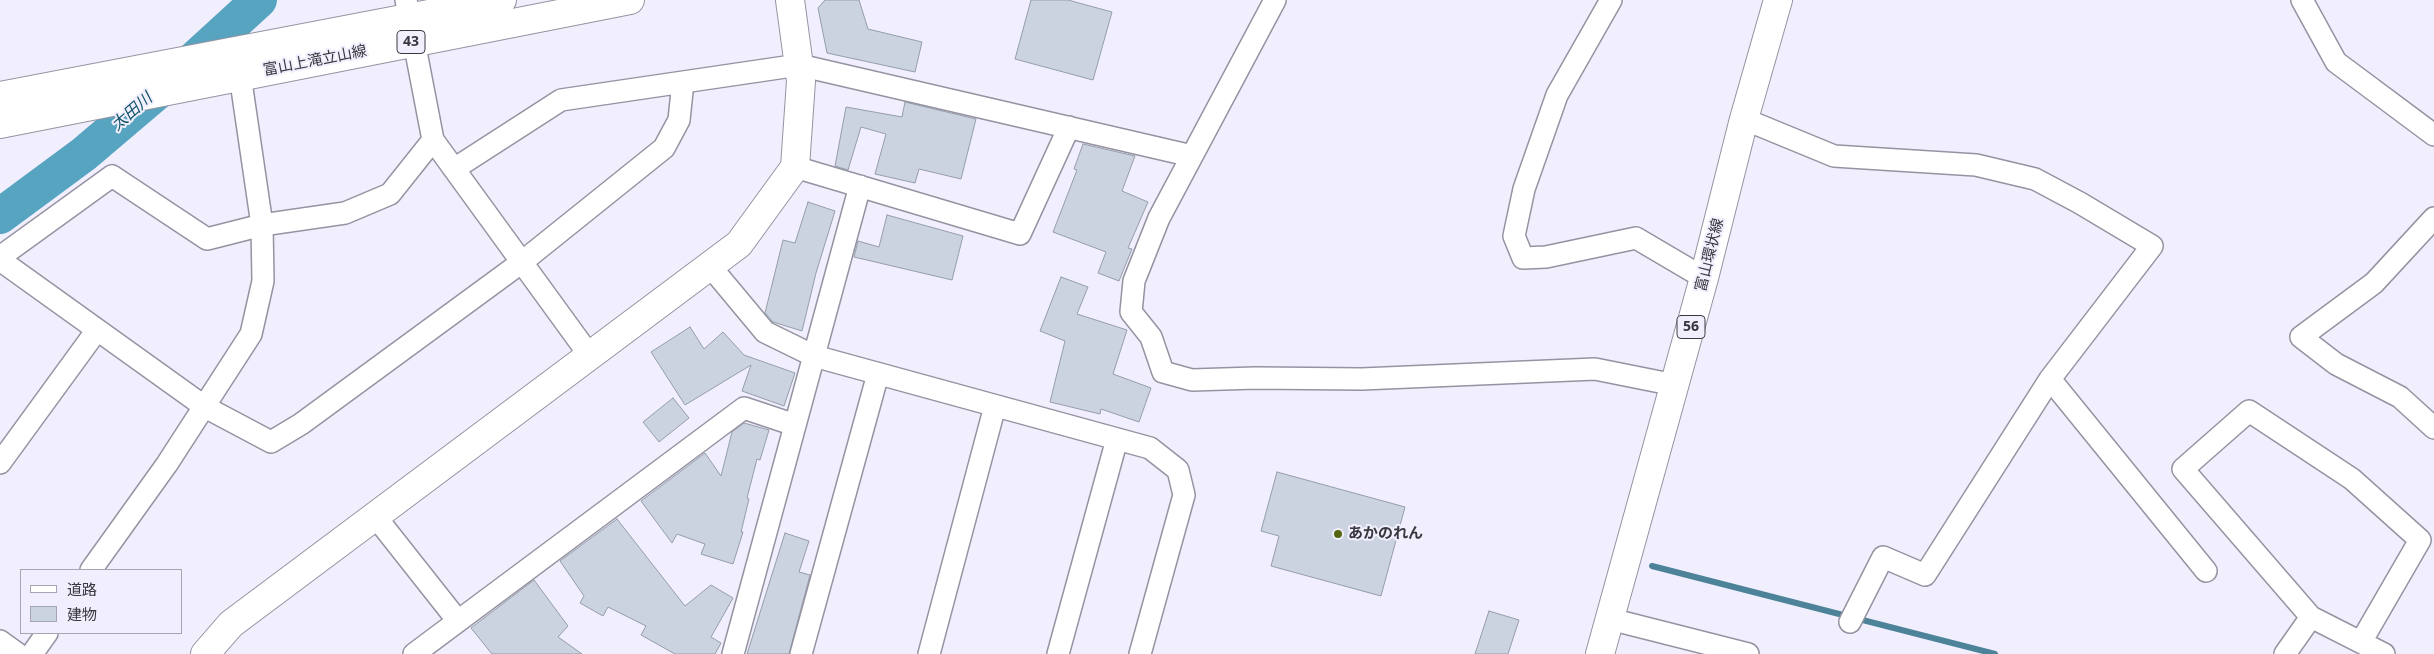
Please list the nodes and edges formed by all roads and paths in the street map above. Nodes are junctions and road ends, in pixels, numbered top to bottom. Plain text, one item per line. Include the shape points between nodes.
1 (502, 0) edge
2 (630, 0) edge
3 (790, 0) edge
4 (1275, 0) edge
5 (1611, 0) edge
6 (1778, 0) edge
7 (2302, 0) edge
8 (410, 20) edge
9 (236, 64) junction
10 (799, 65) junction
11 (682, 82) junction
12 (0, 96) edge
13 (1744, 119) junction
14 (0, 124) edge
15 (1069, 126) junction
16 (2434, 135) edge
17 (433, 140) junction
18 (1192, 156) junction
19 (795, 168) junction
20 (454, 169) junction
21 (860, 186) junction
22 (2434, 218) edge
23 (262, 225) junction
24 (0, 259) edge
25 (522, 262) junction
26 (710, 266) junction
27 (1704, 278) junction
28 (97, 330) junction
29 (590, 356) junction
30 (814, 356) junction
31 (878, 374) junction
32 (2050, 379) junction
33 (1674, 385) junction
34 (995, 406) junction
35 (205, 407) junction
36 (795, 426) junction
37 (2434, 428) edge
38 (1117, 439) junction
39 (0, 464) edge
40 (375, 516) junction
41 (92, 569) edge
42 (2206, 571) dead end
43 (2311, 617) junction
44 (1610, 619) junction
45 (458, 621) junction
46 (1850, 622) dead end
47 (46, 634) edge
48 (0, 641) edge
49 (2361, 642) junction
50 (1682, 646) edge
51 (805, 653) edge
52 (18, 654) edge
53 (32, 654) edge
54 (205, 654) edge
55 (414, 654) edge
56 (733, 654) edge
57 (929, 654) edge
58 (1058, 654) edge
59 (1140, 654) edge
60 (1600, 654) edge
61 (1748, 654) edge
62 (2285, 654) edge
63 (2384, 654) edge

1 - 8 main road, 富山上滝立山線 / 43
2 - 8 main road, 富山上滝立山線 / 43
3 - 10 main road
4 - 18 street
5 - 27 street via 1557,95 1524,189 1514,236 1523,258 1546,257 1636,238
6 - 13 main road, 富山環状線 / 56
7 - 16 street via 2336,62
8 - 9 main road, 富山上滝立山線 / 43
8 - 17 street
9 - 12 main road, 富山上滝立山線 / 43 via 153,66
9 - 14 main road, 富山上滝立山線 / 43 via 191,86
9 - 23 street
10 - 11 street
10 - 15 street
10 - 19 main road via 801,80
11 - 20 street via 561,100
11 - 25 street via 679,120 664,148
13 - 27 main road, 富山環状線 / 56
13 - 32 street via 1834,156 1976,165 2035,180 2152,246
15 - 18 street
15 - 21 street via 1020,234
17 - 20 street
17 - 23 street via 390,194 345,213
18 - 33 street via 1159,218 1134,281 1131,312 1151,337 1163,372 1192,380 1362,379 1595,369
19 - 21 street
19 - 26 main road via 739,244
20 - 25 street
21 - 30 street
22 - 37 street via 2374,283 2301,337 2336,364 2400,398
23 - 24 street via 207,240 112,176
23 - 35 street via 263,281 251,334
24 - 28 street
25 - 29 street
25 - 35 street via 301,424 271,442
26 - 29 main road
26 - 30 street via 765,332
27 - 33 main road, 富山環状線 / 56
28 - 35 street
28 - 39 street
29 - 40 main road
30 - 31 street
30 - 36 street
31 - 34 street
31 - 51 street
32 - 42 street
32 - 46 street via 1925,574 1883,558
33 - 44 main road, 富山環状線 / 56
34 - 38 street
34 - 57 street
35 - 41 street
36 - 45 street via 744,408
36 - 56 street
38 - 58 street
38 - 59 street via 1150,448 1178,470 1184,495
40 - 45 street
40 - 54 main road via 231,624
43 - 49 street
43 - 49 street via 2183,469 2248,411 2352,479 2420,540
43 - 62 street
44 - 50 street
44 - 60 main road, 富山環状線 / 56
45 - 55 street
47 - 53 street
48 - 52 street
49 - 63 street
50 - 61 street

